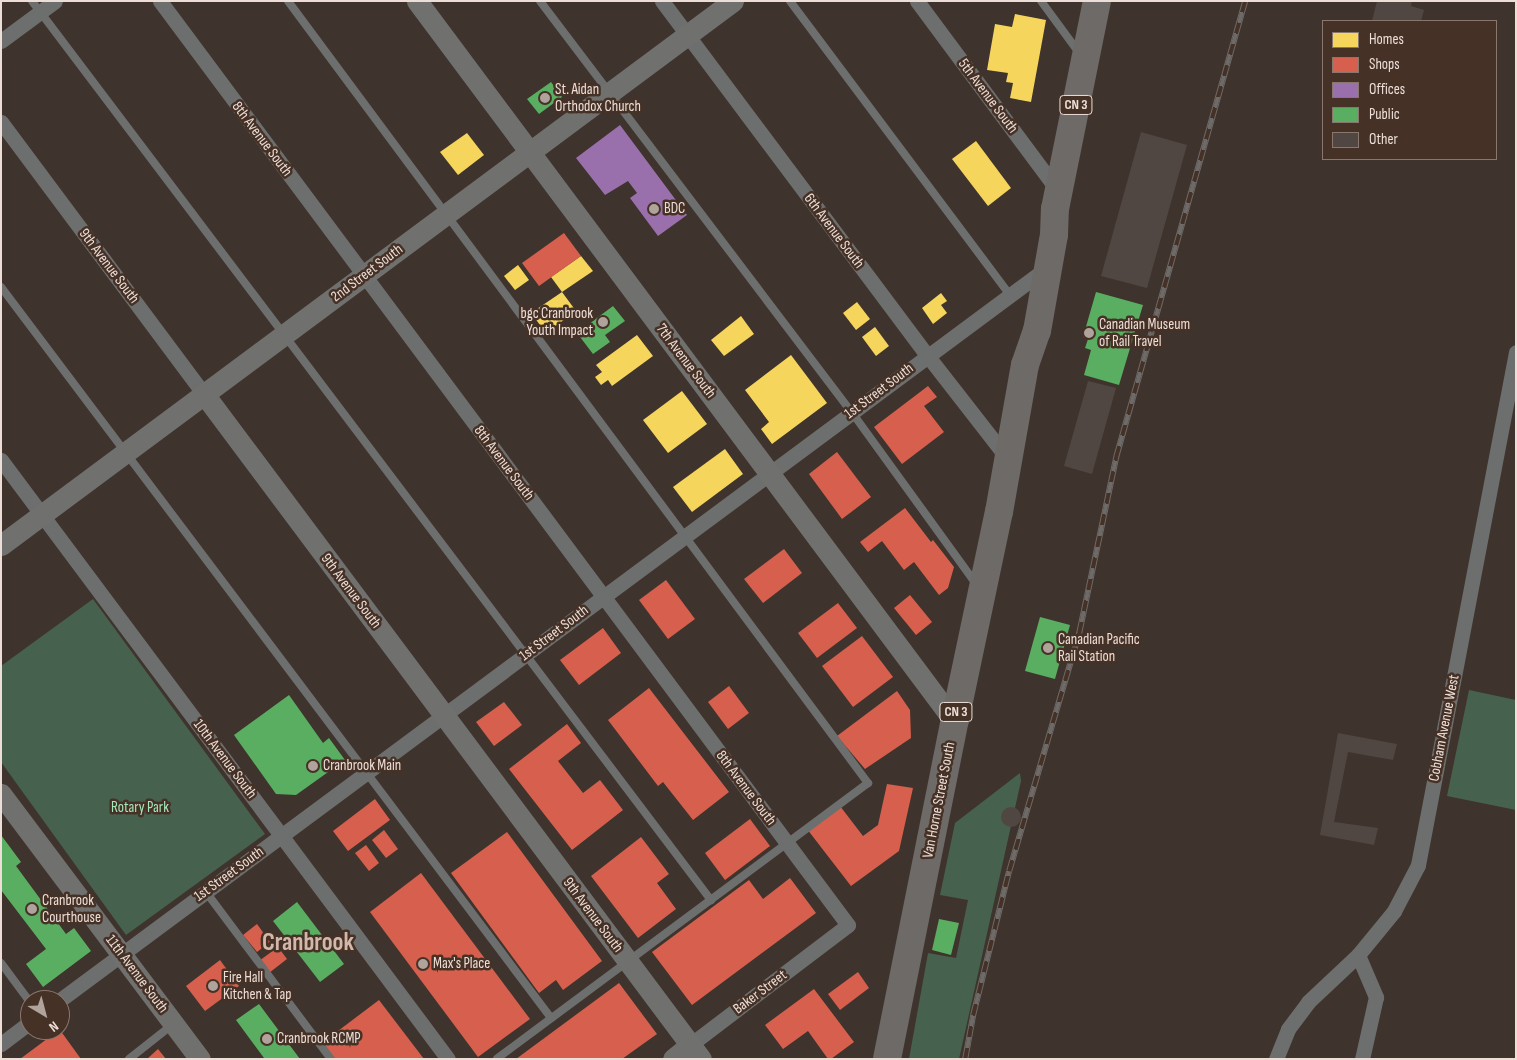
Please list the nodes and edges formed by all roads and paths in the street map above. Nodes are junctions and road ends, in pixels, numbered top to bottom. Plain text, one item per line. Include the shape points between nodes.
1 (55, 1) edge
2 (160, 1) edge
3 (288, 1) edge
4 (417, 1) edge
5 (540, 1) edge
6 (662, 1) edge
7 (733, 1) edge
8 (790, 1) edge
9 (917, 1) edge
10 (1041, 1) edge
11 (1097, 1) edge
12 (36, 7) edge
13 (687, 35) junction
14 (1, 41) edge
15 (1085, 61) junction
16 (609, 93) junction
17 (1, 122) edge
18 (530, 152) junction
19 (1057, 201) junction
20 (446, 214) junction
21 (1041, 272) junction
22 (364, 275) junction
23 (1, 288) edge
24 (1010, 294) junction
25 (284, 335) junction
26 (1516, 352) edge
27 (927, 355) junction
28 (204, 394) junction
29 (851, 412) junction
30 (126, 453) junction
31 (1008, 459) junction
32 (1, 460) edge
33 (769, 473) junction
34 (42, 515) junction
35 (685, 535) junction
36 (1, 545) edge
37 (982, 593) junction
38 (603, 596) junction
39 (526, 654) junction
40 (444, 715) junction
41 (954, 721) junction
42 (366, 772) junction
43 (1, 794) edge
44 (282, 836) junction
45 (787, 844) junction
46 (206, 892) junction
47 (711, 900) junction
48 (848, 925) joint
49 (122, 954) junction
50 (1358, 955) junction
51 (628, 962) junction
52 (1, 963) edge
53 (21, 990) edge
54 (70, 993) edge
55 (552, 1018) junction
56 (174, 1023) junction
57 (20, 1030) edge
58 (1, 1044) edge
59 (696, 1052) edge
60 (129, 1059) edge
61 (200, 1059) edge
62 (330, 1059) edge
63 (448, 1059) edge
64 (497, 1059) edge
65 (673, 1059) edge
66 (887, 1059) edge
67 (1276, 1059) edge
68 (1362, 1059) edge

1 - 12 street
2 - 22 street, 8th Avenue South
3 - 20 lane
4 - 18 street, 7th Avenue South
5 - 16 lane
6 - 13 street, 6th Avenue South
7 - 13 street, 2nd Street South
8 - 24 lane
9 - 19 street, 5th Avenue South
10 - 15 lane
11 - 15 highway, Van Horne Street South / CN 3
12 - 14 street
12 - 25 lane
13 - 16 street, 2nd Street South
13 - 27 street, 6th Avenue South
15 - 19 highway, Van Horne Street South / CN 3
16 - 18 street, 2nd Street South
16 - 29 lane
17 - 28 street, 9th Avenue South
18 - 20 street, 2nd Street South
18 - 33 street, 7th Avenue South
19 - 21 highway, Van Horne Street South / CN 3
20 - 22 street, 2nd Street South
20 - 35 lane
21 - 24 street, 1st Street South
21 - 31 highway, Van Horne Street South / CN 3 via 1038,331 1025,365
22 - 25 street, 2nd Street South
22 - 38 street, 8th Avenue South
23 - 30 lane
24 - 27 street, 1st Street South
25 - 28 street, 2nd Street South
25 - 39 lane
26 - 50 street, Cobham Avenue West via 1418,865 1394,911
27 - 29 street, 1st Street South
27 - 31 street, 6th Avenue South
28 - 30 street, 2nd Street South
28 - 40 street, 9th Avenue South
29 - 33 street, 1st Street South
29 - 37 lane
30 - 34 street, 2nd Street South
30 - 42 lane
31 - 37 highway, Van Horne Street South / CN 3
32 - 34 street, 10th Avenue South
33 - 35 street, 1st Street South
33 - 41 street, 7th Avenue South
34 - 36 street, 2nd Street South
34 - 44 street, 10th Avenue South
35 - 38 street, 1st Street South
35 - 45 lane via 868,783
37 - 41 highway, Van Horne Street South / CN 3
38 - 39 street, 1st Street South
38 - 45 street, 8th Avenue South
39 - 40 street, 1st Street South
39 - 47 lane
40 - 42 street, 1st Street South
40 - 51 street, 9th Avenue South
41 - 66 highway, Van Horne Street South / CN 3
42 - 44 street, 1st Street South
42 - 55 lane
43 - 49 street, 11th Avenue South
44 - 46 street, 1st Street South
44 - 63 street, 10th Avenue South
45 - 47 lane
45 - 48 street, 8th Avenue South
46 - 49 street, 1st Street South
46 - 62 lane
47 - 51 lane
48 - 59 street, Baker Street
49 - 54 street, 1st Street South
49 - 56 street, 11th Avenue South
50 - 67 street, Cobham Avenue West via 1308,1002 1288,1029
50 - 68 street via 1376,997
51 - 55 lane
51 - 59 street, 9th Avenue South
52 - 53 lane
55 - 64 lane
56 - 60 lane
56 - 61 street, 11th Avenue South
57 - 58 street
59 - 65 street, Baker Street

